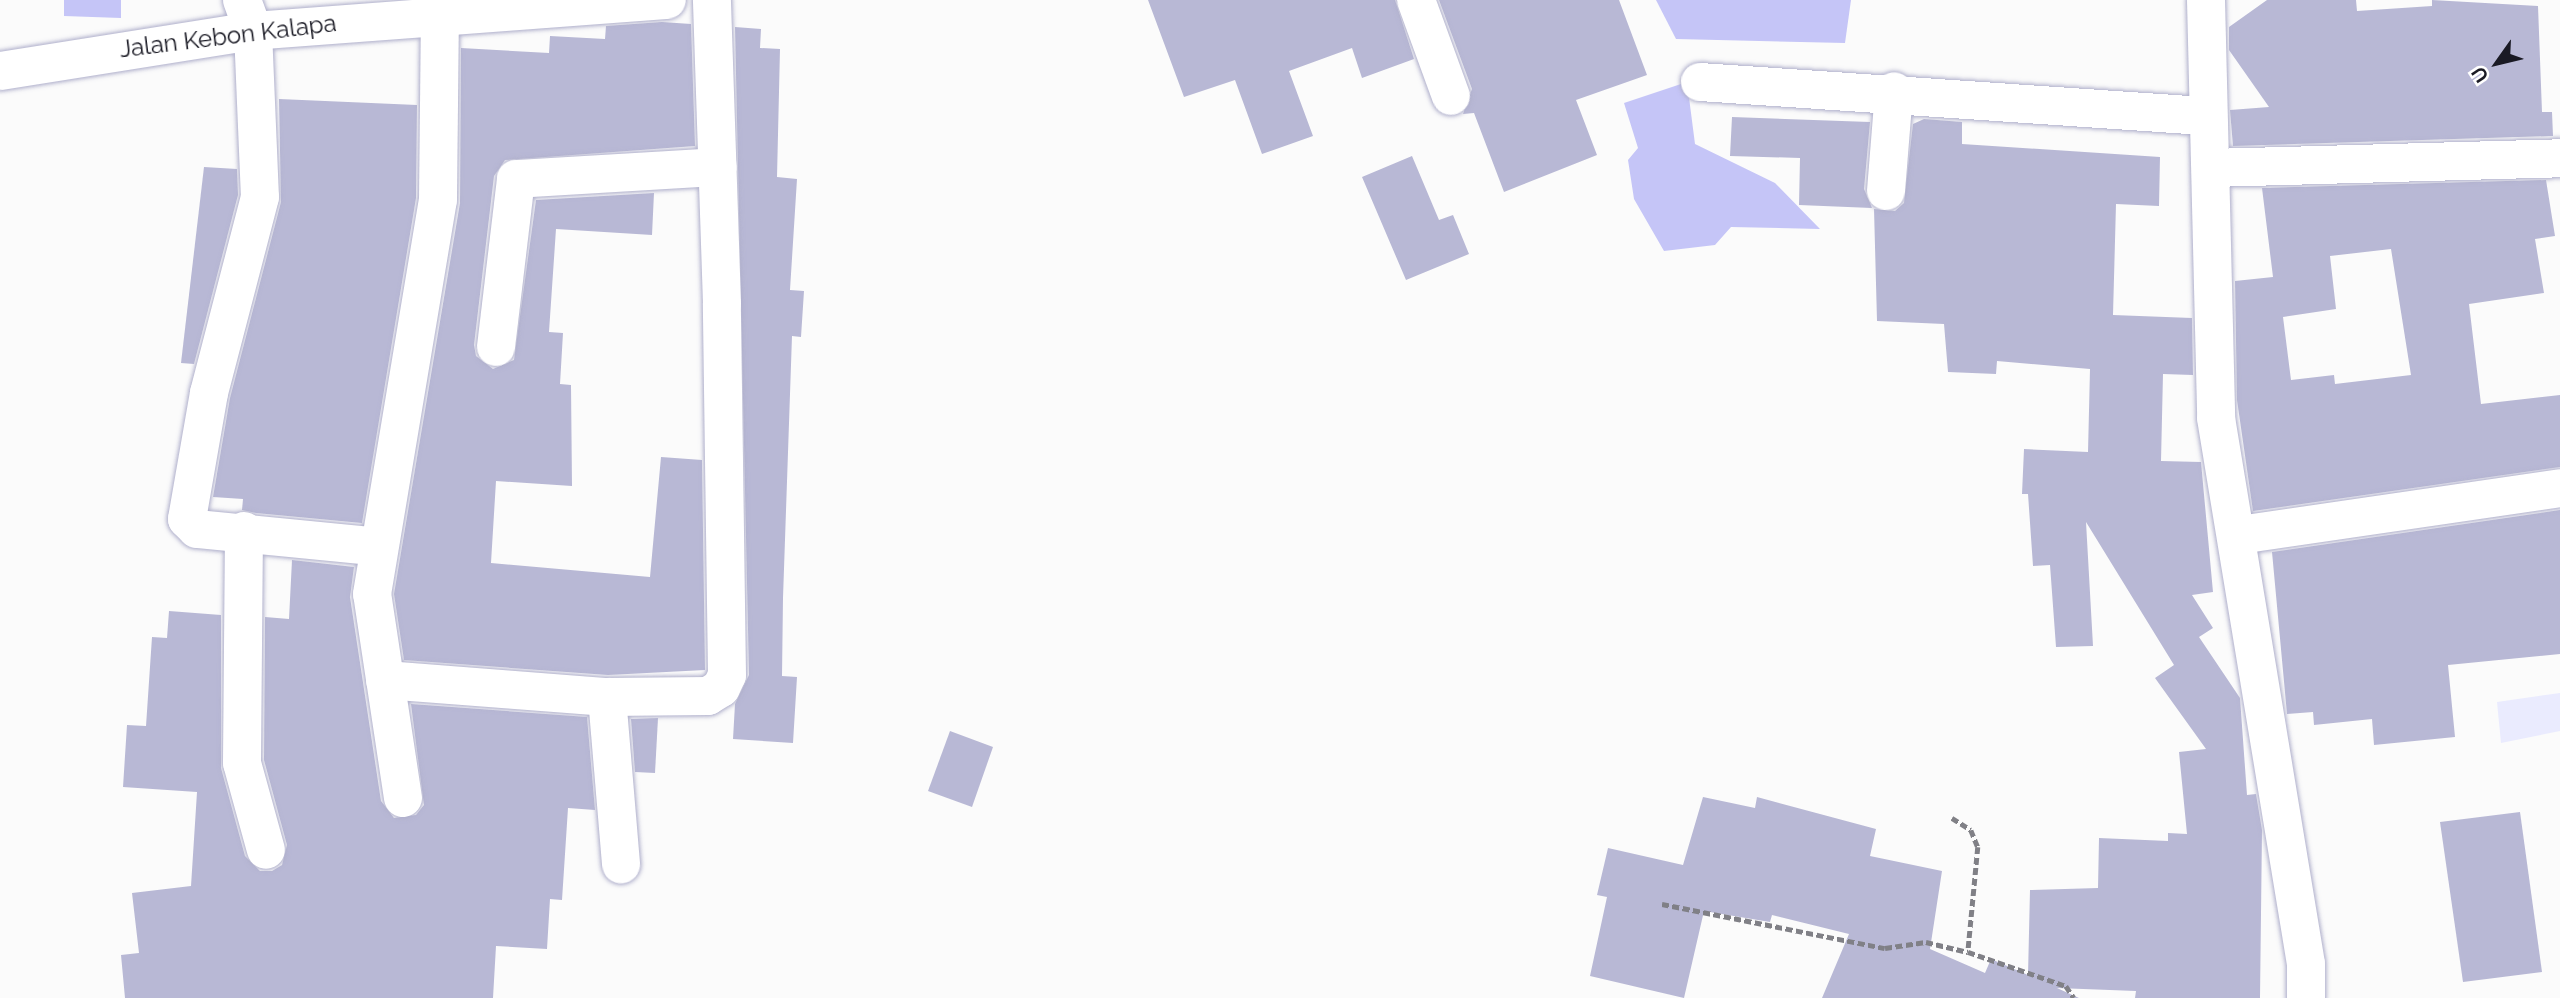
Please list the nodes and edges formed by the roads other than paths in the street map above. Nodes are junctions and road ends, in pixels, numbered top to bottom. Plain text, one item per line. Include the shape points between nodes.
1 (667, 0) edge
2 (712, 0) edge
3 (1416, 0) edge
4 (2206, 0) edge
5 (440, 13) junction
6 (247, 15) edge
7 (0, 71) edge
8 (1700, 82) dead end
9 (1894, 91) junction
10 (1451, 96) dead end
11 (2204, 116) junction
12 (2560, 158) edge
13 (718, 167) junction
14 (2212, 168) junction
15 (1886, 191) dead end
16 (495, 348) dead end
17 (2560, 488) edge
18 (244, 531) junction
19 (2239, 536) junction
20 (379, 547) junction
21 (385, 680) junction
22 (607, 697) junction
23 (403, 798) dead end
24 (266, 850) dead end
25 (621, 864) dead end
26 (2306, 998) edge

1 - 5 street, Jalan Kebon Kalapa
2 - 13 street
3 - 10 street
4 - 11 street
5 - 6 street, Jalan Kebon Kalapa
5 - 20 street via 438,200
6 - 7 street, Jalan Kebon Kalapa via 75,58
6 - 18 street via 260,197 209,393 186,514 197,529
8 - 9 street
9 - 11 street
9 - 15 street
11 - 14 street
12 - 14 street
13 - 16 street via 516,179
13 - 22 street via 727,675 722,688 708,696
14 - 19 street via 2216,418
17 - 19 street
18 - 20 street
18 - 24 street via 242,763
19 - 26 street via 2306,964
20 - 21 street via 372,594
21 - 22 street
21 - 23 street
22 - 25 street

